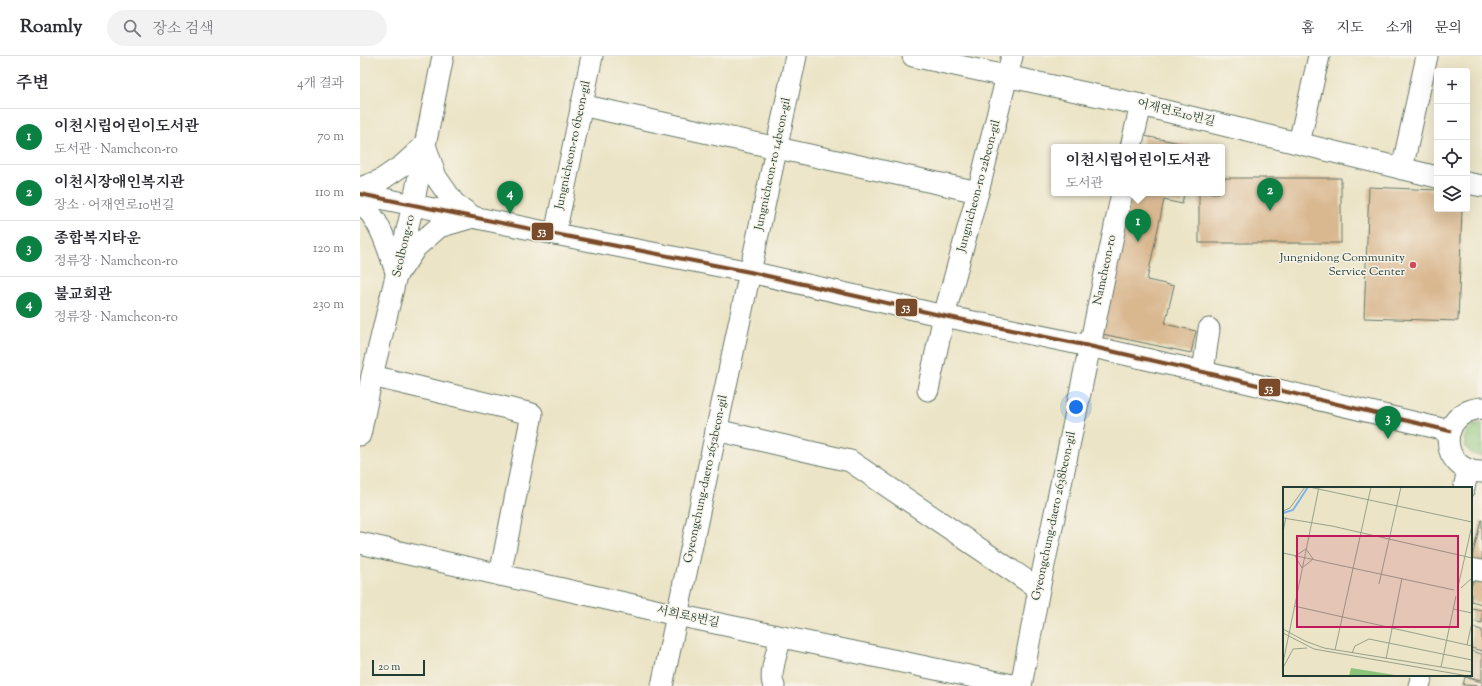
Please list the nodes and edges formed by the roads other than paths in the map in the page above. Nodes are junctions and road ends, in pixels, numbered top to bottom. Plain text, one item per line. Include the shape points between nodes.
1 (442, 56) edge
2 (592, 56) edge
3 (796, 56) edge
4 (913, 56) edge
5 (1012, 56) edge
6 (1319, 56) edge
7 (1427, 56) edge
8 (1007, 77) junction
9 (581, 105) junction
10 (1140, 105) junction
11 (1299, 143) junction
12 (1133, 144) edge
13 (425, 145) junction
14 (776, 148) junction
15 (1402, 169) junction
16 (1434, 176) edge
17 (1470, 184) edge
18 (1482, 186) edge
19 (360, 188) edge
20 (978, 192) junction
21 (360, 194) edge
22 (1121, 196) edge
23 (360, 202) edge
24 (413, 206) junction
25 (473, 217) junction
26 (555, 234) junction
27 (750, 272) junction
28 (397, 275) junction
29 (944, 316) junction
30 (1210, 329) dead end
31 (1089, 346) junction
32 (1203, 372) junction
33 (372, 376) junction
34 (928, 390) dead end
35 (1482, 407) edge
36 (716, 430) junction
37 (1450, 431) junction
38 (360, 435) edge
39 (1471, 477) edge
40 (360, 543) edge
41 (1472, 569) edge
42 (1482, 571) edge
43 (500, 575) junction
44 (1039, 589) junction
45 (677, 615) junction
46 (781, 636) junction
47 (1422, 676) edge
48 (662, 686) edge
49 (774, 686) edge
50 (1017, 686) edge
51 (1022, 686) edge
52 (1419, 686) edge

1 - 13 street, Seolbong-ro
2 - 9 street, Jungnicheon-ro 6beon-gil
3 - 14 street, Jungnicheon-ro 14beon-gil
4 - 8 street, 어재연로10번길
5 - 8 street, Jungnicheon-ro 22beon-gil
6 - 11 street
7 - 15 street
8 - 10 street, 어재연로10번길
8 - 20 street, Jungnicheon-ro 22beon-gil
9 - 14 street
9 - 26 street, Jungnicheon-ro 6beon-gil
10 - 11 street, 어재연로10번길
10 - 12 street
11 - 15 street, 어재연로10번길
13 - 19 street via 381,180
13 - 24 street, Seolbong-ro
13 - 25 street via 436,177 454,203
14 - 20 street
14 - 27 street, Jungnicheon-ro 14beon-gil
15 - 16 street, 어재연로10번길
17 - 18 street
20 - 29 street, Jungnicheon-ro 22beon-gil
21 - 24 street
22 - 31 street, Namcheon-ro
23 - 28 street via 368,208 382,232
24 - 25 street
24 - 28 street, Seolbong-ro
25 - 26 street
25 - 28 street via 439,227 416,247
26 - 27 street
27 - 29 street
27 - 36 street, Gyeongchung-daero 2652beon-gil
28 - 33 street, Seolbong-ro
29 - 31 street
29 - 34 street
30 - 32 street
31 - 32 street
31 - 44 street, Gyeongchung-daero 2638beon-gil
32 - 37 street
33 - 38 street, Seolbong-ro
33 - 43 street via 532,414
35 - 37 street via 1461,414
36 - 44 street via 850,461
36 - 45 street, Gyeongchung-daero 2652beon-gil
37 - 39 street via 1450,453
40 - 43 street, 서희로8번길
41 - 42 street
43 - 45 street, 서희로8번길
44 - 51 street, Gyeongchung-daero 2638beon-gil
45 - 46 street, 서희로8번길
45 - 48 street, Gyeongchung-daero 2652beon-gil
46 - 49 street via 772,678
46 - 50 street, 서희로8번길
47 - 52 street

